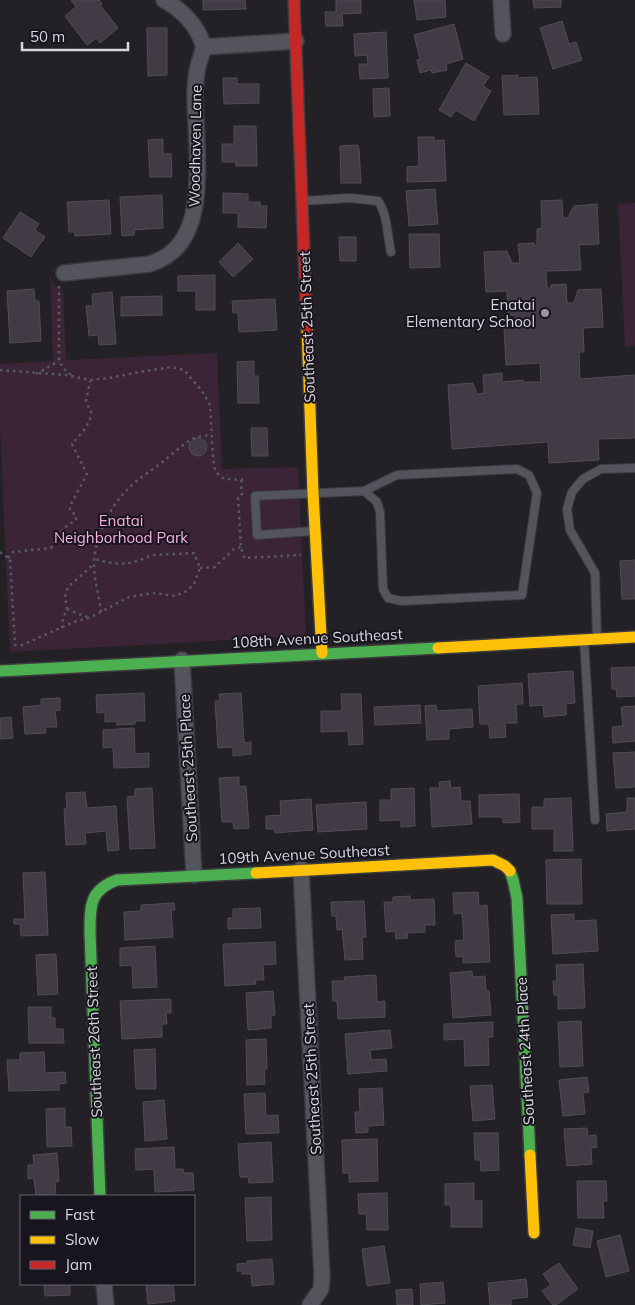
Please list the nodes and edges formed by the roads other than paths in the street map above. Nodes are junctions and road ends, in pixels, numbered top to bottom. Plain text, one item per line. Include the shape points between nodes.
1 (164, 0) edge
2 (294, 0) edge
3 (501, 0) edge
4 (503, 34) dead end
5 (296, 41) junction
6 (204, 47) junction
7 (302, 201) junction
8 (391, 252) dead end
9 (64, 273) road end
10 (635, 468) edge
11 (364, 490) junction
12 (313, 493) junction
13 (315, 531) junction
14 (635, 637) edge
15 (584, 640) junction
16 (597, 640) junction
17 (322, 653) junction
18 (182, 660) junction
19 (0, 670) edge
20 (595, 820) dead end
21 (301, 869) junction
22 (510, 871) joint
23 (194, 875) junction
24 (98, 889) joint
25 (100, 1195) edge
26 (534, 1233) dead end
27 (104, 1285) edge
28 (106, 1305) edge
29 (310, 1305) edge

1 - 6 street via 188,18
2 - 5 street, Southeast 25th Street
3 - 4 street
5 - 6 street
5 - 7 street, Southeast 25th Street
6 - 9 street, Woodhaven Lane via 195,88 196,205 182,240 174,251 150,264
7 - 8 lane via 350,198 378,201 382,206
7 - 12 street, Southeast 25th Street
10 - 16 lane via 601,469 583,478 572,492 567,509 570,530 595,573
11 - 11 lane via 378,502 383,589 388,598 401,601 522,595 537,493 529,475 516,468 396,475
11 - 12 lane
12 - 13 street, Southeast 25th Street
12 - 13 lane via 256,496 258,534
13 - 17 street, Southeast 25th Street
14 - 16 street, 108th Avenue Southeast
15 - 16 street, 108th Avenue Southeast
15 - 17 street, 108th Avenue Southeast
15 - 20 lane
17 - 18 street, 108th Avenue Southeast
18 - 19 street, 108th Avenue Southeast
18 - 23 street, Southeast 25th Place
21 - 22 street, 109th Avenue Southeast via 493,860
21 - 23 street, 109th Avenue Southeast
21 - 29 street, Southeast 25th Street via 322,1276 321,1288
22 - 26 street, Southeast 24th Place via 517,898
23 - 24 street, 109th Avenue Southeast via 117,880
24 - 25 street, Southeast 26th Street via 90,911 90,933
27 - 28 street

